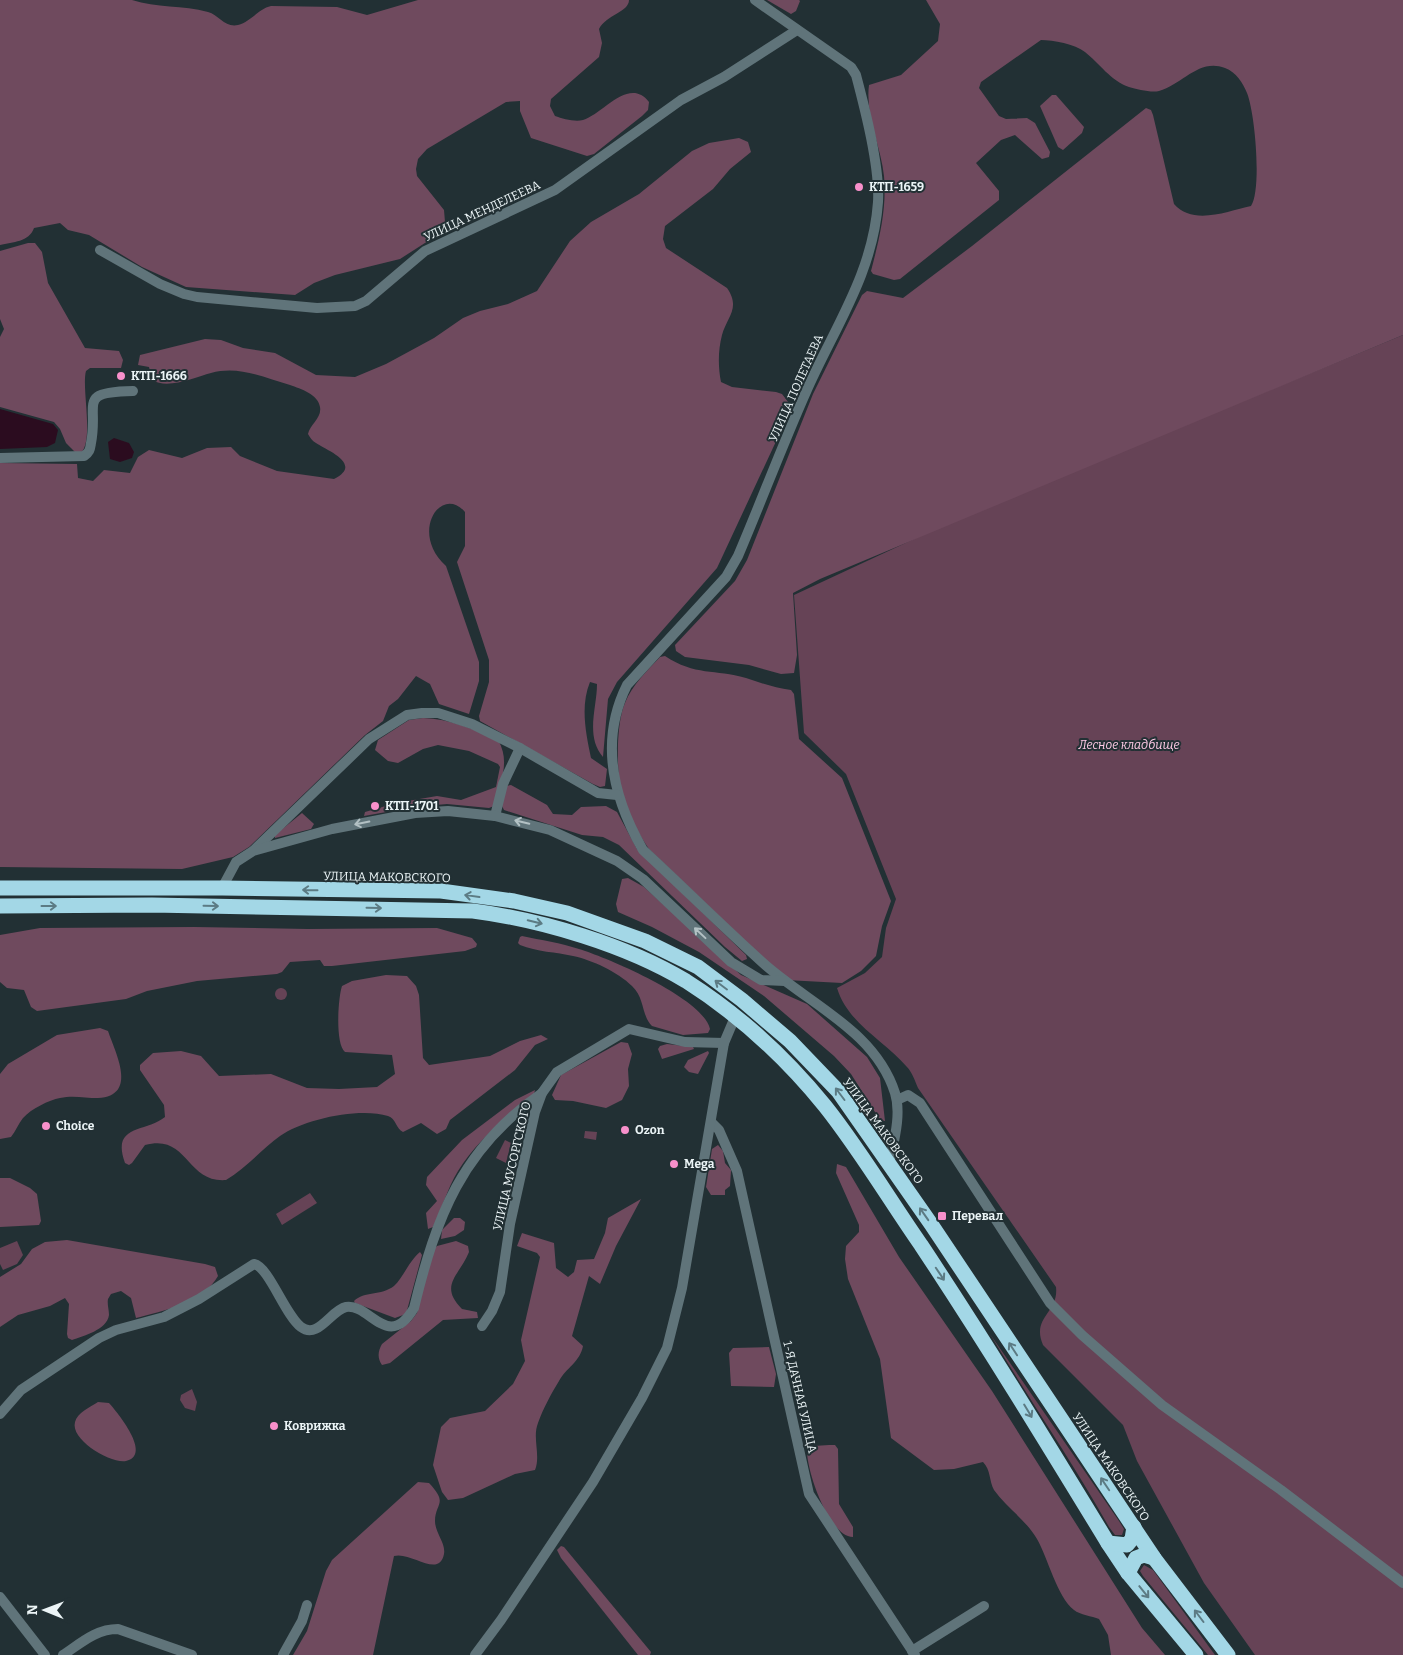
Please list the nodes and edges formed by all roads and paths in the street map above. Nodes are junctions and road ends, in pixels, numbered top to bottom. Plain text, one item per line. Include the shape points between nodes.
1 (755, 0) edge
2 (797, 30) junction
3 (100, 250) dead end
4 (133, 392) dead end
5 (0, 458) edge
6 (520, 748) junction
7 (617, 794) junction
8 (495, 816) junction
9 (253, 851) junction
10 (0, 888) edge
11 (222, 888) junction
12 (0, 906) edge
13 (785, 981) junction
14 (735, 1017) junction
15 (724, 1043) junction
16 (542, 1092) junction
17 (897, 1100) junction
18 (711, 1122) junction
19 (890, 1165) junction
20 (482, 1326) dead end
21 (0, 1414) edge
22 (1134, 1528) junction
23 (1108, 1544) junction
24 (1154, 1558) junction
25 (1128, 1573) junction
26 (1403, 1583) edge
27 (0, 1597) edge
28 (307, 1605) dead end
29 (984, 1606) dead end
30 (914, 1653) edge
31 (45, 1655) edge
32 (64, 1655) edge
33 (192, 1655) edge
34 (283, 1655) edge
35 (475, 1655) edge
36 (1196, 1655) edge
37 (1228, 1655) edge

1 - 2 street, УЛИЦА ПОЛЕТАЕВА
2 - 3 street, УЛИЦА МЕНДЕЛЕЕВА via 724,77 681,100 556,190 424,251 366,301 355,306 317,308 184,294 138,273
2 - 7 street, УЛИЦА ПОЛЕТАЕВА via 851,67 856,75 873,153 878,201 869,252 864,273 806,391 738,556 726,577 627,685 618,702 612,735
4 - 5 street via 104,394 94,400 91,408 95,427 90,450 84,456
6 - 7 street via 598,793
6 - 8 street via 503,784
6 - 9 street via 472,724 438,713 407,715 369,739
7 - 13 street, УЛИЦА ПОЛЕТАЕВА via 630,828 643,850
8 -> 9 street via 448,811 415,813 332,829
13 -> 8 street via 760,980 731,962 643,879 617,861 550,830
9 - 11 street via 236,862
10 - 11 highway, УЛИЦА МАКОВСКОГО
19 -> 11 highway, УЛИЦА МАКОВСКОГО via 838,1091 790,1042 698,967 646,941 568,914 514,901 440,892
12 -> 14 highway via 438,909 510,916 557,928 635,956 685,981
13 - 17 street, УЛИЦА ПОЛЕТАЕВА via 847,1027 873,1051 890,1080
14 - 15 street
14 -> 23 highway via 784,1060 825,1106 874,1175 999,1364
15 - 16 street, УЛИЦА МУСОРГСКОГО via 685,1042 629,1029 557,1072
15 - 18 street
16 - 20 street, УЛИЦА МУСОРГСКОГО via 510,1224 500,1292
16 - 21 street via 493,1133 469,1163 438,1225 414,1308 406,1320 385,1326 354,1307 346,1307 315,1329 305,1330 283,1304 262,1267 254,1264 164,1317 99,1338 21,1390
17 - 19 street
17 - 26 street via 908,1096 920,1103 1050,1303 1082,1335 1162,1405
18 - 30 street, 1-Я ДАЧНАЯ УЛИЦА via 719,1130 737,1171 809,1494
18 - 35 street via 682,1288 667,1348 642,1398 592,1482
22 -> 19 highway, УЛИЦА МАКОВСКОГО
22 - 23 highway via 1127,1545
22 - 24 highway, УЛИЦА МАКОВСКОГО
23 - 25 highway
24 - 25 highway via 1144,1555 1136,1558
37 -> 24 highway, УЛИЦА МАКОВСКОГО
25 -> 36 highway
27 - 31 street
28 - 34 street
29 - 30 street
32 - 33 street via 96,1633 118,1630

